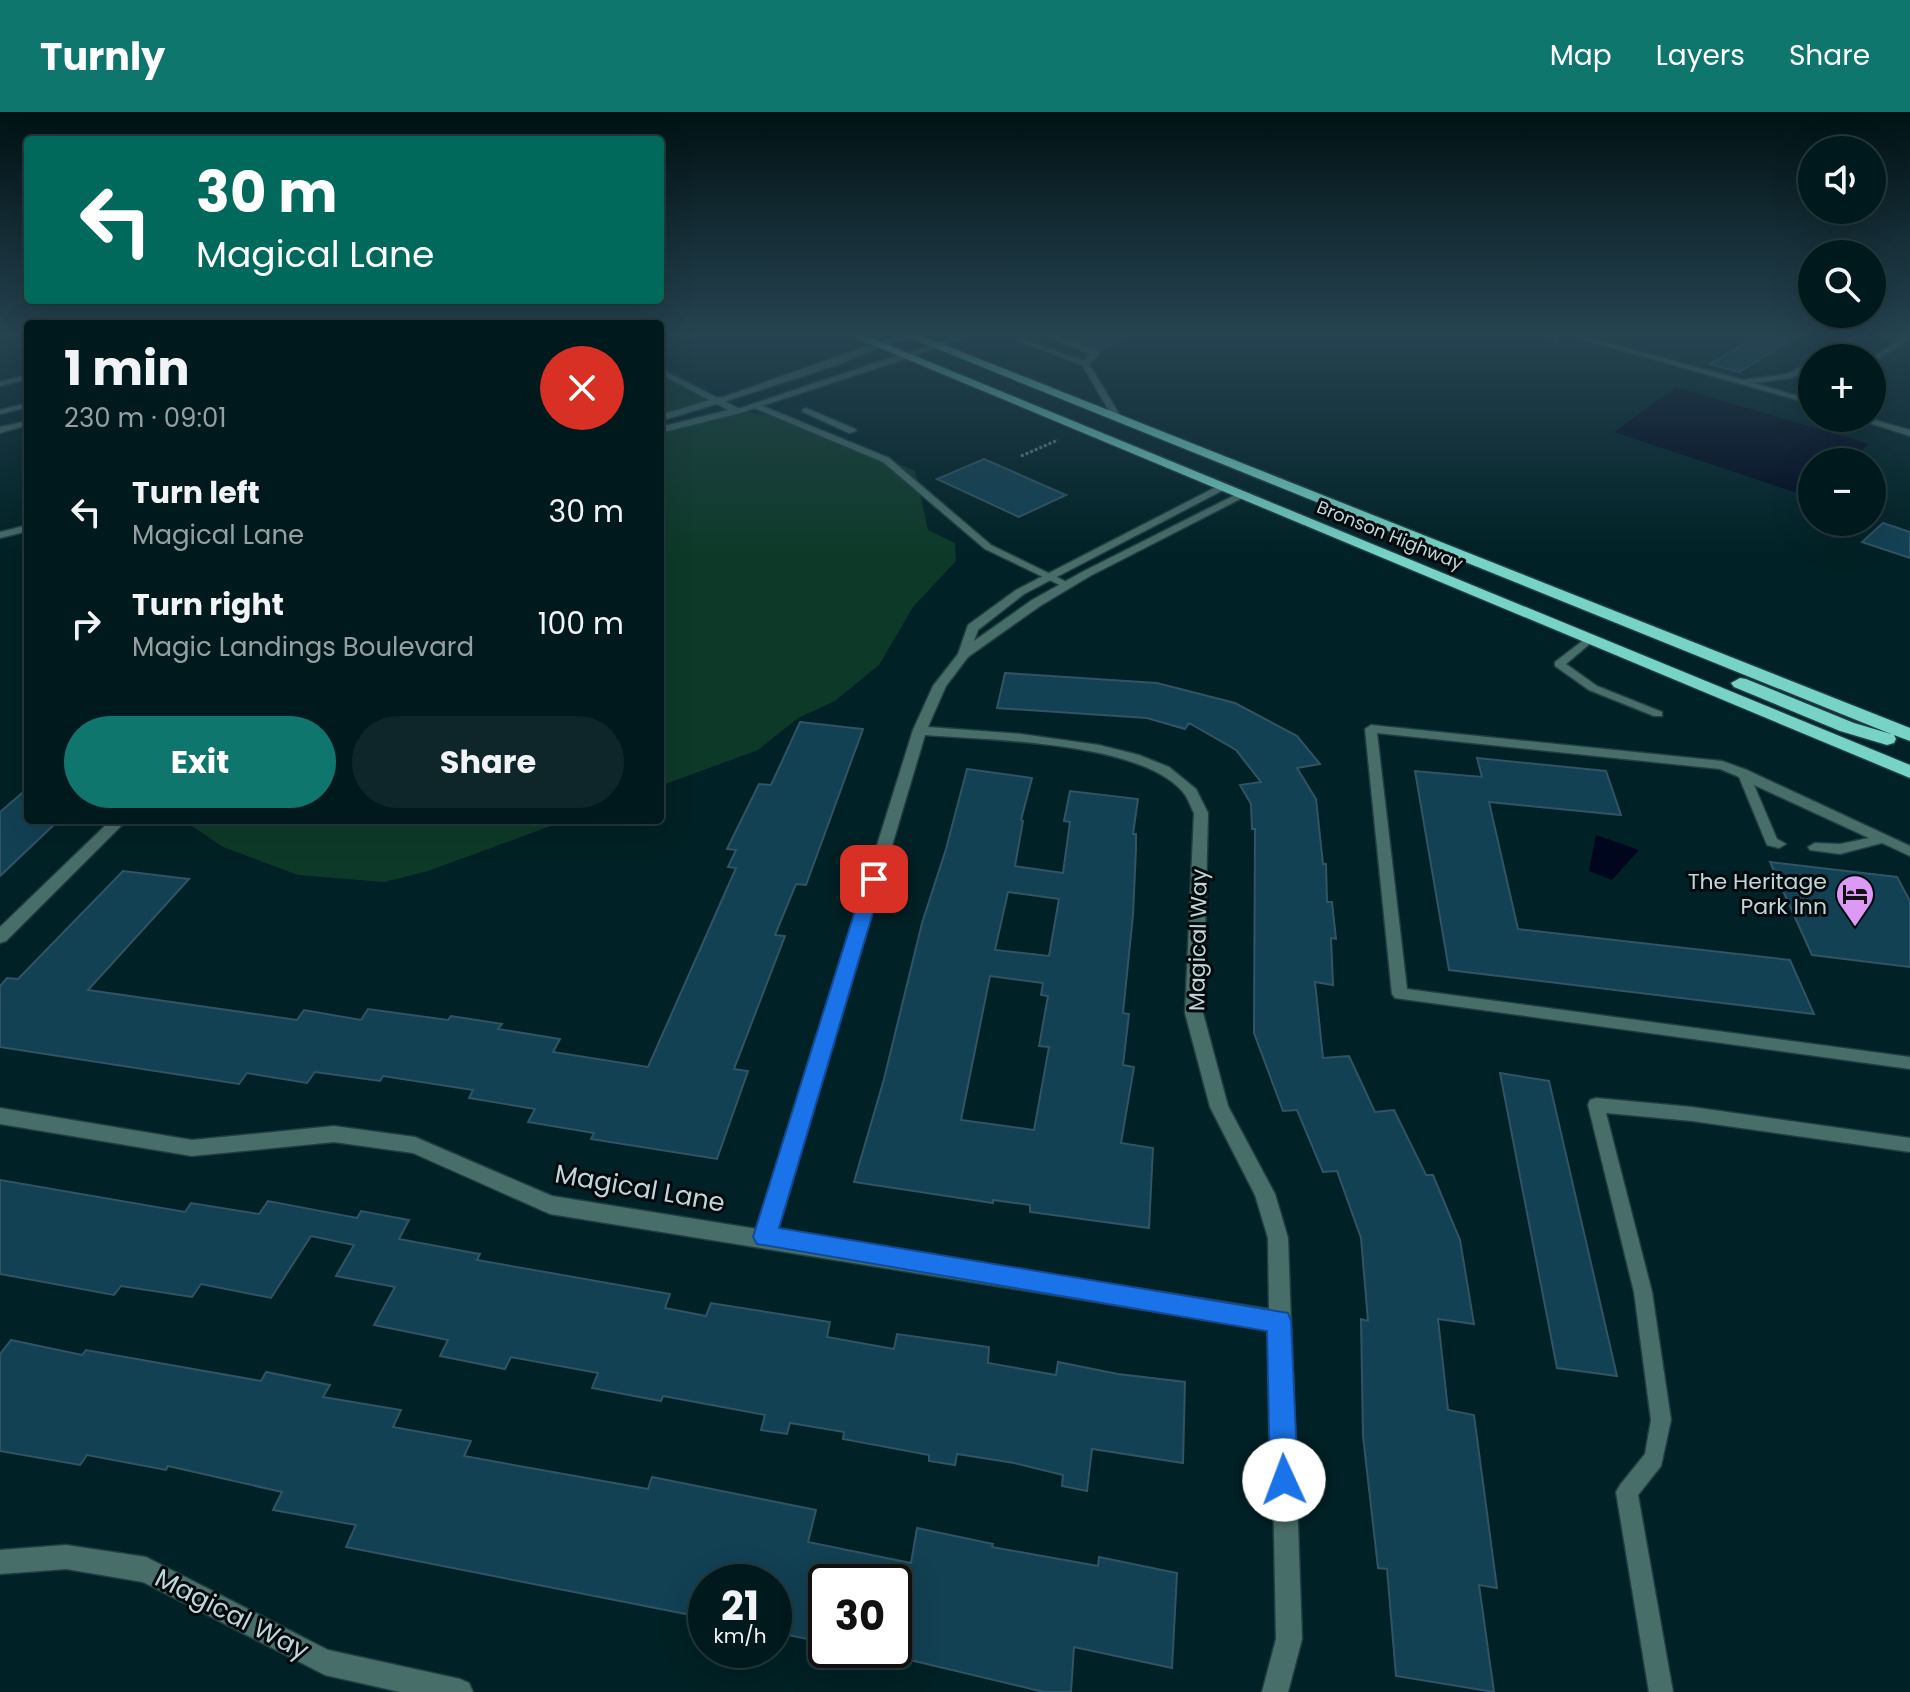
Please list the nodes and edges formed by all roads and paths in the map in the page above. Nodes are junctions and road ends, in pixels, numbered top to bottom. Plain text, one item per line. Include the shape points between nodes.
1 (691, 409) edge
2 (733, 409) edge
3 (744, 409) edge
4 (764, 409) edge
5 (1033, 409) edge
6 (1096, 409) edge
7 (1112, 409) edge
8 (806, 410) dead end
9 (737, 411) junction
10 (664, 417) edge
11 (1117, 417) junction
12 (24, 424) edge
13 (1886, 426) edge
14 (664, 429) edge
15 (0, 430) edge
16 (852, 431) dead end
17 (1910, 433) edge
18 (1058, 440) dead end
19 (1021, 456) dead end
20 (1224, 487) junction
21 (1243, 495) junction
22 (24, 518) edge
23 (0, 524) edge
24 (24, 529) edge
25 (0, 535) edge
26 (1051, 577) junction
27 (1068, 585) junction
28 (1527, 612) junction
29 (1589, 639) junction
30 (964, 654) junction
31 (1658, 714) dead end
32 (920, 730) junction
33 (1910, 735) edge
34 (1910, 743) edge
35 (1910, 772) edge
36 (1743, 773) junction
37 (116, 824) edge
38 (1882, 839) junction
39 (1779, 844) dead end
40 (1815, 847) dead end
41 (1910, 851) edge
42 (0, 937) edge
43 (1910, 1063) edge
44 (0, 1116) edge
45 (1910, 1145) edge
46 (765, 1237) junction
47 (1279, 1321) junction
48 (0, 1562) edge
49 (460, 1692) edge
50 (1275, 1692) edge
51 (1661, 1692) edge

1 - 10 street
2 - 9 lane
3 - 9 street
4 - 26 lane via 886,460 988,547
5 - 20 highway, Bronson Highway
6 - 11 highway, Bronson Highway
7 - 11 lane
8 - 16 lane
9 - 14 street
11 - 33 highway, Bronson Highway
12 - 15 lane
13 - 17 lane
18 - 19 path
20 - 21 highway, Bronson Highway
20 - 26 street
21 - 27 street
21 - 28 highway, Bronson Highway
22 - 23 street
24 - 25 street
26 - 27 lane
26 - 30 street via 1020,592 972,628
27 - 30 street
28 - 29 highway, Bronson Highway
28 - 34 highway via 1633,639 1847,727
29 - 31 lane via 1559,664 1593,688
29 - 35 highway, Bronson Highway
30 - 32 street via 940,686
32 - 46 street
32 - 47 street, Magical Way via 1109,750 1150,764 1187,787 1201,813 1194,1013 1219,1107 1265,1194 1278,1238
36 - 38 lane
36 - 39 lane via 1767,833
36 - 43 lane via 1722,765 1371,729 1400,994
37 - 42 street
38 - 40 lane via 1840,849
38 - 41 lane
44 - 46 street, Magical Lane via 192,1148 334,1134 415,1145 550,1205
45 - 51 lane via 1596,1105 1643,1292 1661,1420 1654,1459 1627,1492
46 - 47 street, Magical Lane
47 - 50 street, Magical Way via 1289,1639
48 - 49 street, Magical Way via 66,1557 146,1570 325,1662

